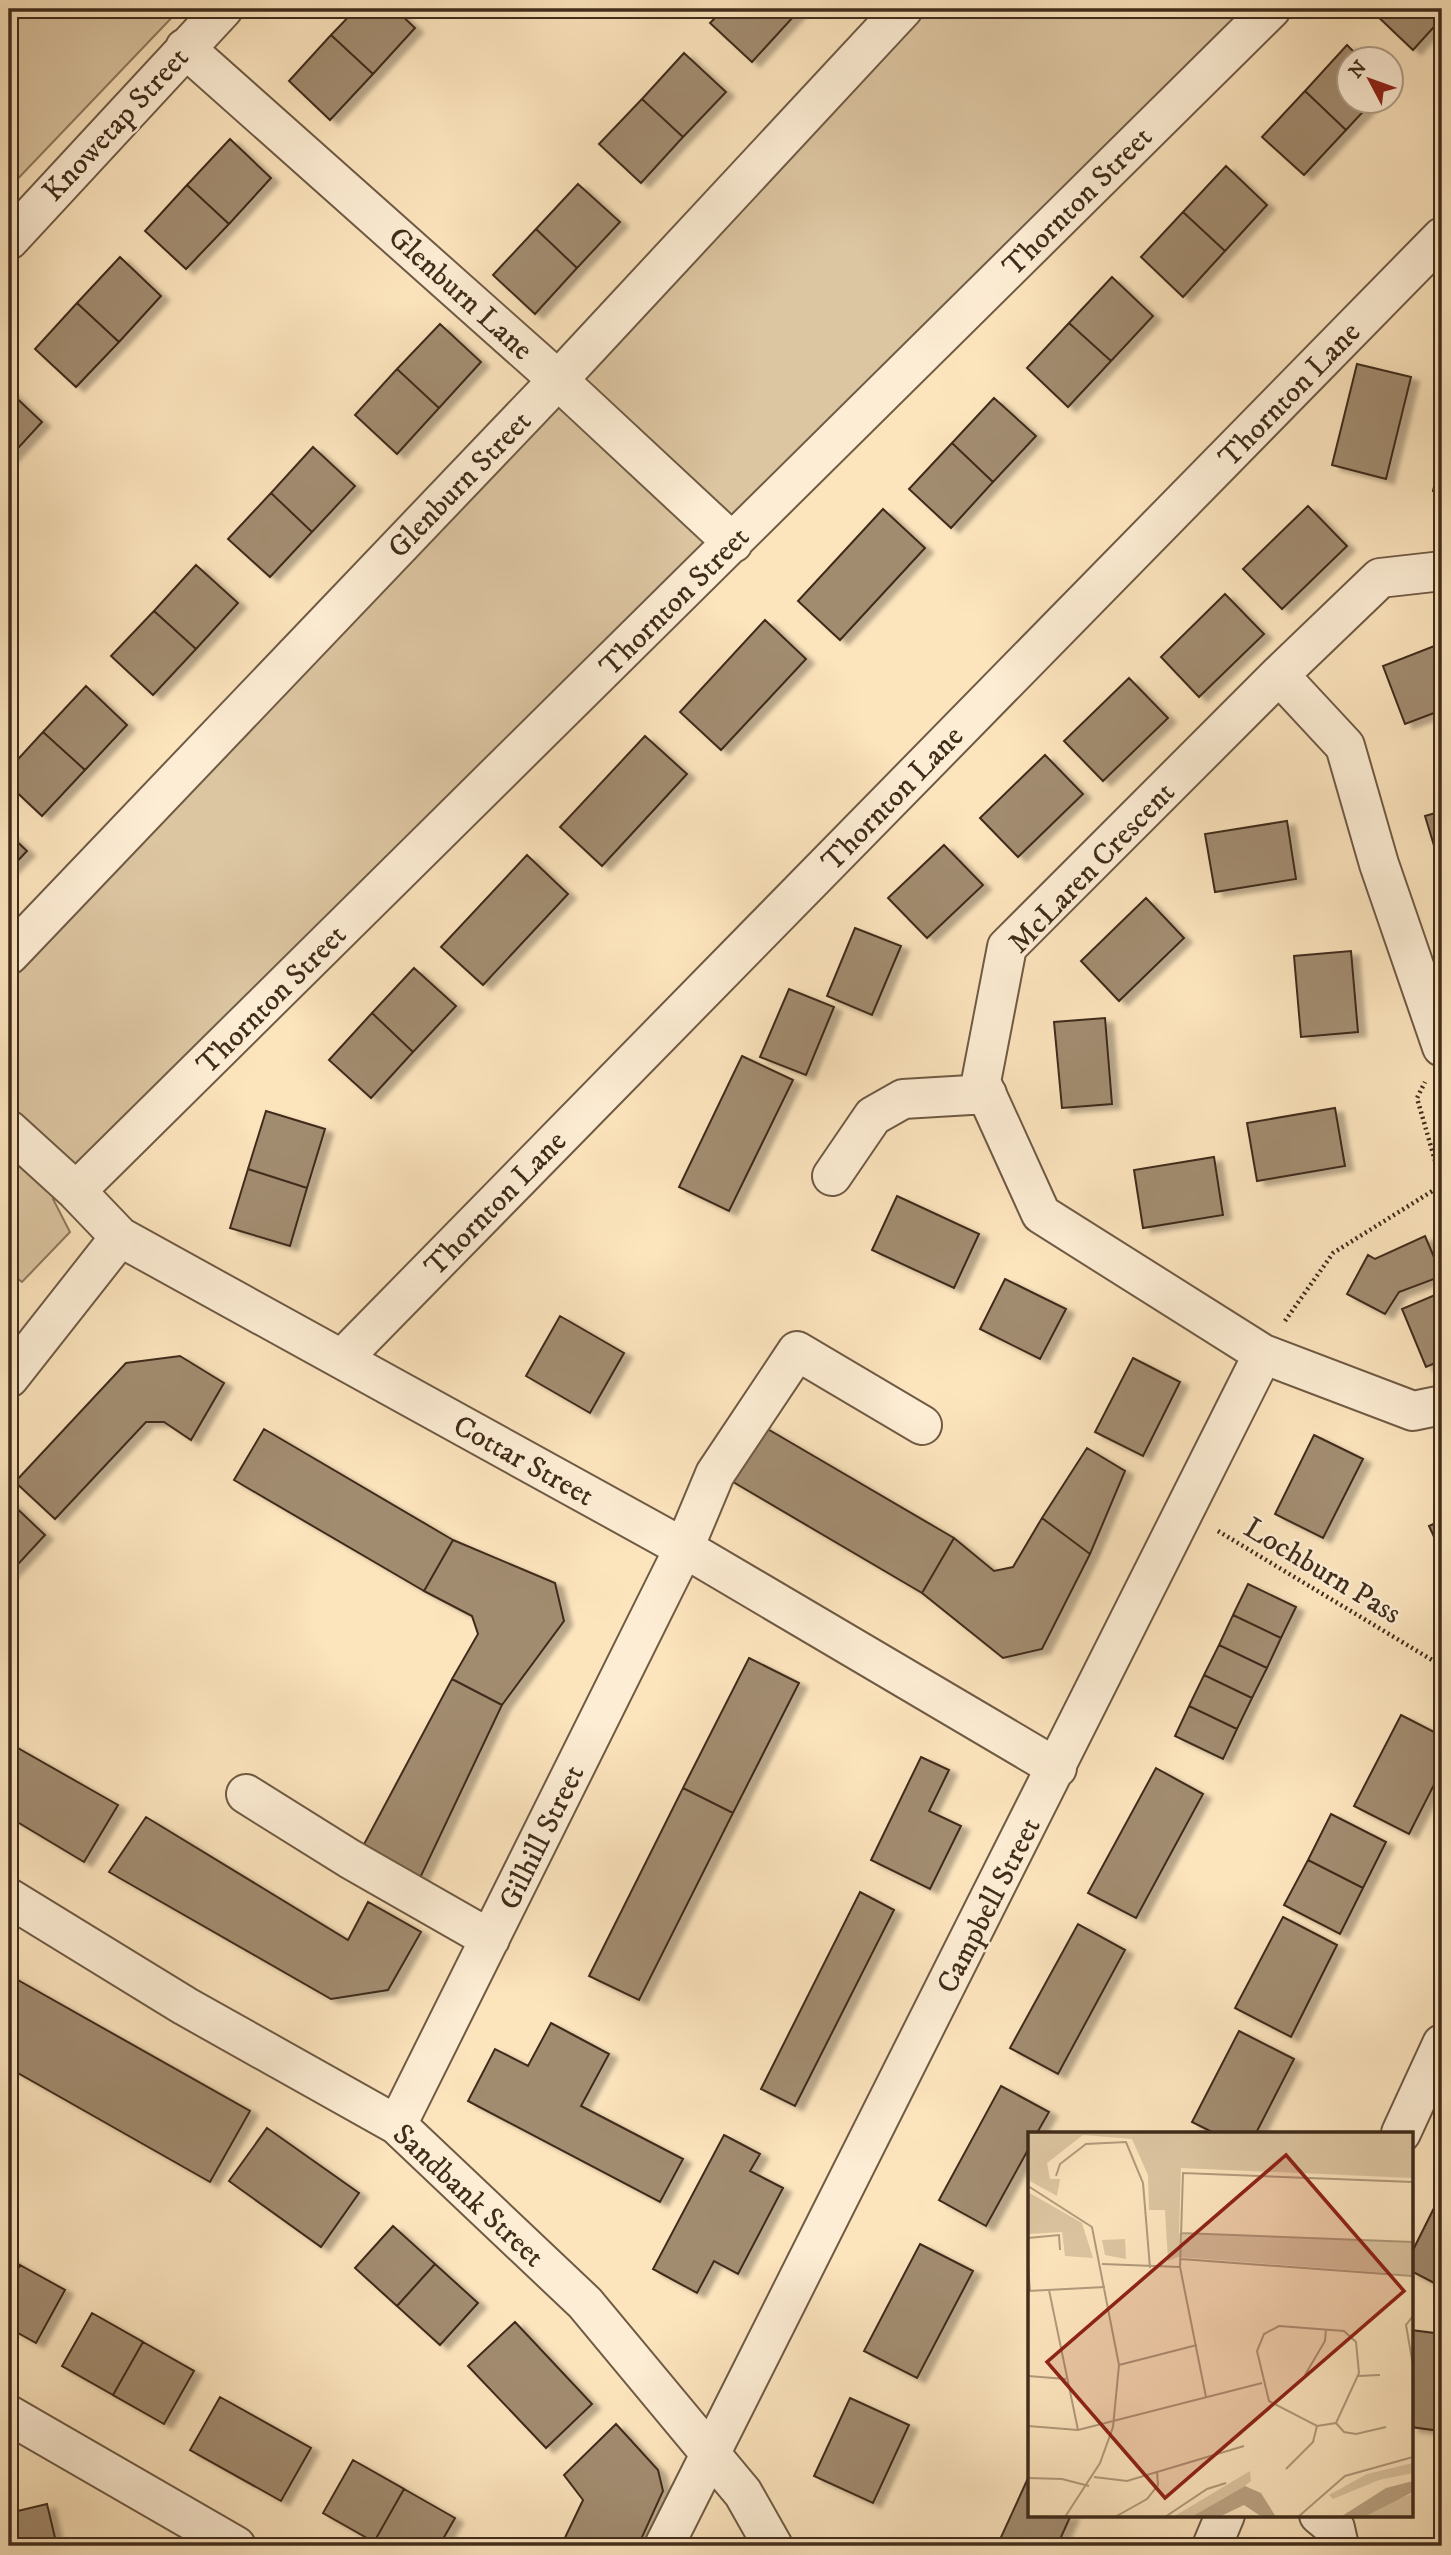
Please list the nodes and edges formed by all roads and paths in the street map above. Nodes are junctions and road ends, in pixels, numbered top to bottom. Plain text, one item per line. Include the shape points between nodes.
1 (223, 9) edge
2 (903, 9) edge
3 (1271, 9) edge
4 (185, 48) junction
5 (1442, 237) edge
6 (9, 240) edge
7 (558, 380) junction
8 (733, 543) junction
9 (1442, 570) edge
10 (1279, 675) junction
11 (9, 955) edge
12 (1436, 1060) edge
13 (987, 1094) junction
14 (9, 1130) edge
15 (832, 1176) dead end
16 (76, 1191) junction
17 (120, 1237) junction
18 (1263, 1354) junction
19 (342, 1359) junction
20 (9, 1378) edge
21 (1442, 1405) edge
22 (922, 1425) dead end
23 (1182, 1510) junction
24 (684, 1548) junction
25 (1442, 1666) edge
26 (1057, 1768) junction
27 (246, 1794) dead end
28 (9, 1898) edge
29 (490, 1939) junction
30 (1442, 2044) edge
31 (397, 2125) junction
32 (1401, 2132) edge
33 (9, 2415) edge
34 (711, 2456) junction
35 (1225, 2516) edge
36 (1320, 2516) edge
37 (195, 2537) edge
38 (236, 2546) edge
39 (664, 2546) edge
40 (773, 2546) edge
41 (1212, 2546) edge
42 (1339, 2546) edge

1 - 4 street, Knowetap Street
2 - 7 street, Glenburn Street
3 - 8 street, Thornton Street
4 - 6 street, Knowetap Street
4 - 7 street, Glenburn Lane
5 - 19 street, Thornton Lane
7 - 8 street, Glenburn Lane
7 - 11 street, Glenburn Street
8 - 16 street, Thornton Street
9 - 10 street, McLaren Crescent via 1380,579
10 - 12 street via 1345,746
10 - 13 street, McLaren Crescent via 1007,947 981,1082
12 - 18 path via 1417,1098 1442,1185 1333,1253
13 - 15 street via 903,1099 873,1115
13 - 18 street, McLaren Crescent via 1041,1214
14 - 16 street, Cottar Street
16 - 17 street, Cottar Street
17 - 19 street, Cottar Street
17 - 20 street
18 - 21 street, McLaren Crescent via 1413,1410
18 - 23 street, Campbell Street
19 - 24 street, Cottar Street
22 - 24 street, Gilhill Street via 797,1351 715,1474
23 - 25 path, Lochburn Pass
23 - 26 street, Campbell Street
24 - 26 street, Cottar Street
24 - 29 street, Gilhill Street
26 - 34 street, Campbell Street
27 - 29 street
28 - 31 street, Sandbank Street via 186,2006
29 - 31 street, Gilhill Street
30 - 32 street
31 - 34 street, Sandbank Street via 585,2303
33 - 37 street
34 - 39 street, Campbell Street
34 - 40 street, Sandbank Street via 743,2494
35 - 41 street
36 - 42 street via 1335,2528
37 - 38 street

